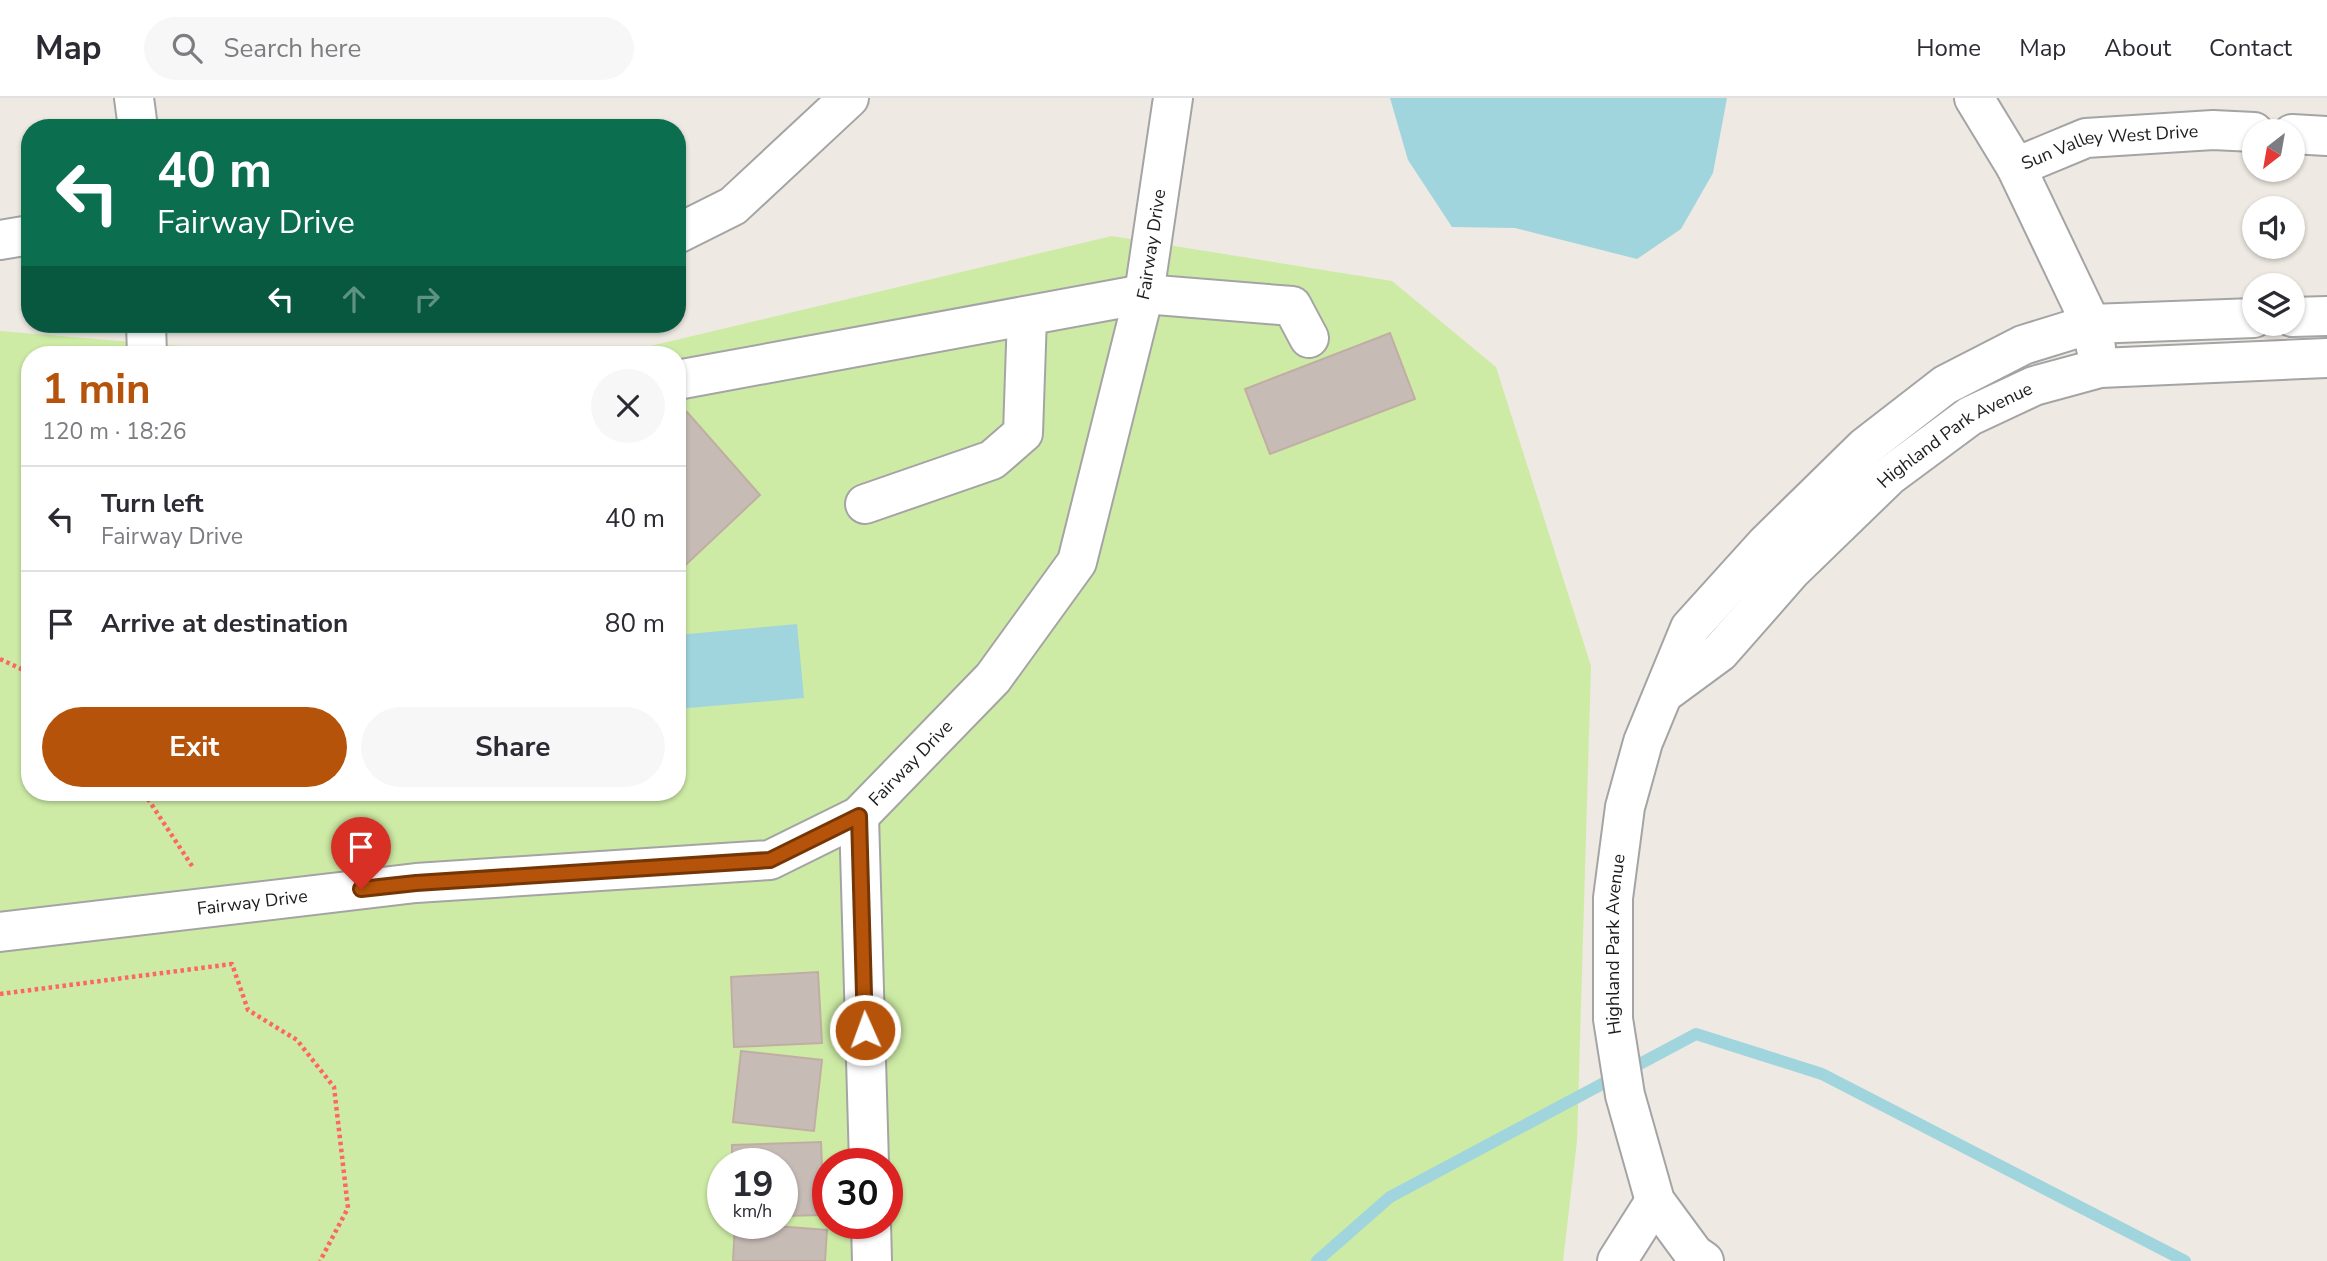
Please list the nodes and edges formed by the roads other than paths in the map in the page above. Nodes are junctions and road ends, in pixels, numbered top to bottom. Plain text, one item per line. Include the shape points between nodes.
1 (134, 98) edge
2 (1173, 98) edge
3 (1974, 98) edge
4 (844, 100) edge
5 (137, 119) edge
6 (2242, 131) edge
7 (2305, 135) edge
8 (2327, 136) edge
9 (2016, 167) junction
10 (686, 230) edge
11 (21, 236) edge
12 (0, 240) edge
13 (1144, 294) junction
14 (1027, 316) junction
15 (2327, 316) edge
16 (2305, 317) edge
17 (2242, 318) edge
18 (2091, 324) junction
19 (1309, 338) dead end
20 (2327, 358) edge
21 (2100, 368) junction
22 (686, 378) edge
23 (865, 503) dead end
24 (1667, 691) junction
25 (859, 816) junction
26 (0, 932) edge
27 (869, 1148) edge
28 (1655, 1201) junction
29 (871, 1239) edge
30 (872, 1261) edge
31 (1617, 1261) edge
32 (1703, 1261) edge

1 - 5 street
2 - 13 street, Fairway Drive
3 - 9 street
4 - 10 street via 733,206
6 - 9 street, Sun Valley West Drive via 2086,138
7 - 8 street
9 - 18 street, Sun Valley West Drive
11 - 12 street
13 - 14 street
13 - 19 street via 1292,306
13 - 25 street, Fairway Drive via 1077,562 993,678
14 - 22 street
14 - 23 street via 1023,433 992,460
15 - 16 street
17 - 18 street, Highland Park Avenue
18 - 21 street, Sun Valley West Drive
18 - 24 street, Highland Park Avenue via 2023,345 1945,385 1866,447 1766,544 1690,628
20 - 21 street, Highland Park Avenue
21 - 24 street, Highland Park Avenue via 2035,386 1970,416 1889,476 1793,570 1720,652
24 - 28 street, Highland Park Avenue via 1643,743 1625,807 1612,898 1613,1019 1625,1095
25 - 26 street, Fairway Drive via 770,860 416,883
25 - 27 street
28 - 31 street
28 - 32 street
29 - 30 street

